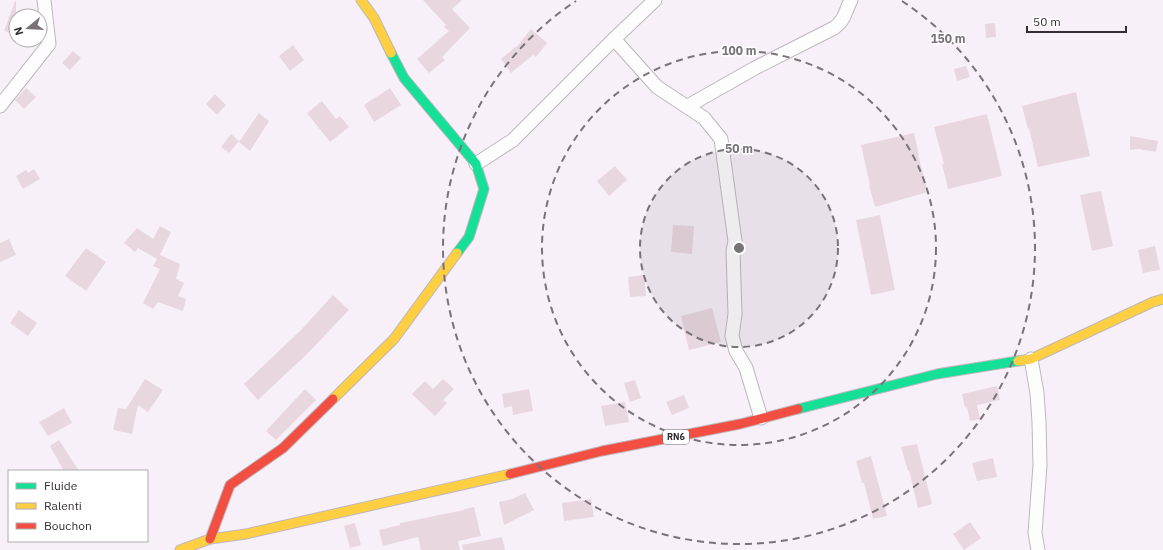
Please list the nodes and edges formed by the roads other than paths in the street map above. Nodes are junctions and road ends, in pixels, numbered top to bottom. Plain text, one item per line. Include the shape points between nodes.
1 (44, 0) edge
2 (361, 0) edge
3 (655, 0) edge
4 (851, 0) edge
5 (614, 38) junction
6 (0, 106) edge
7 (688, 106) junction
8 (476, 164) junction
9 (1163, 299) edge
10 (1031, 359) junction
11 (761, 418) junction
12 (210, 539) junction
13 (180, 550) edge
14 (1038, 550) edge

1 - 6 street via 48,44
2 - 8 main road via 374,18 404,78
3 - 5 street
4 - 7 street via 844,18 834,28
5 - 7 street via 657,87
5 - 8 street via 513,140
7 - 11 street via 704,118 721,139 735,241 735,314 732,336 736,351 746,368
8 - 12 main road via 484,189 469,237 394,339 283,448 230,485
9 - 10 main road, RN6
10 - 11 main road, RN6 via 937,374
10 - 14 street via 1037,393 1039,429 1040,465 1034,532
11 - 12 main road, RN6 via 602,451 246,534
12 - 13 main road, RN6

